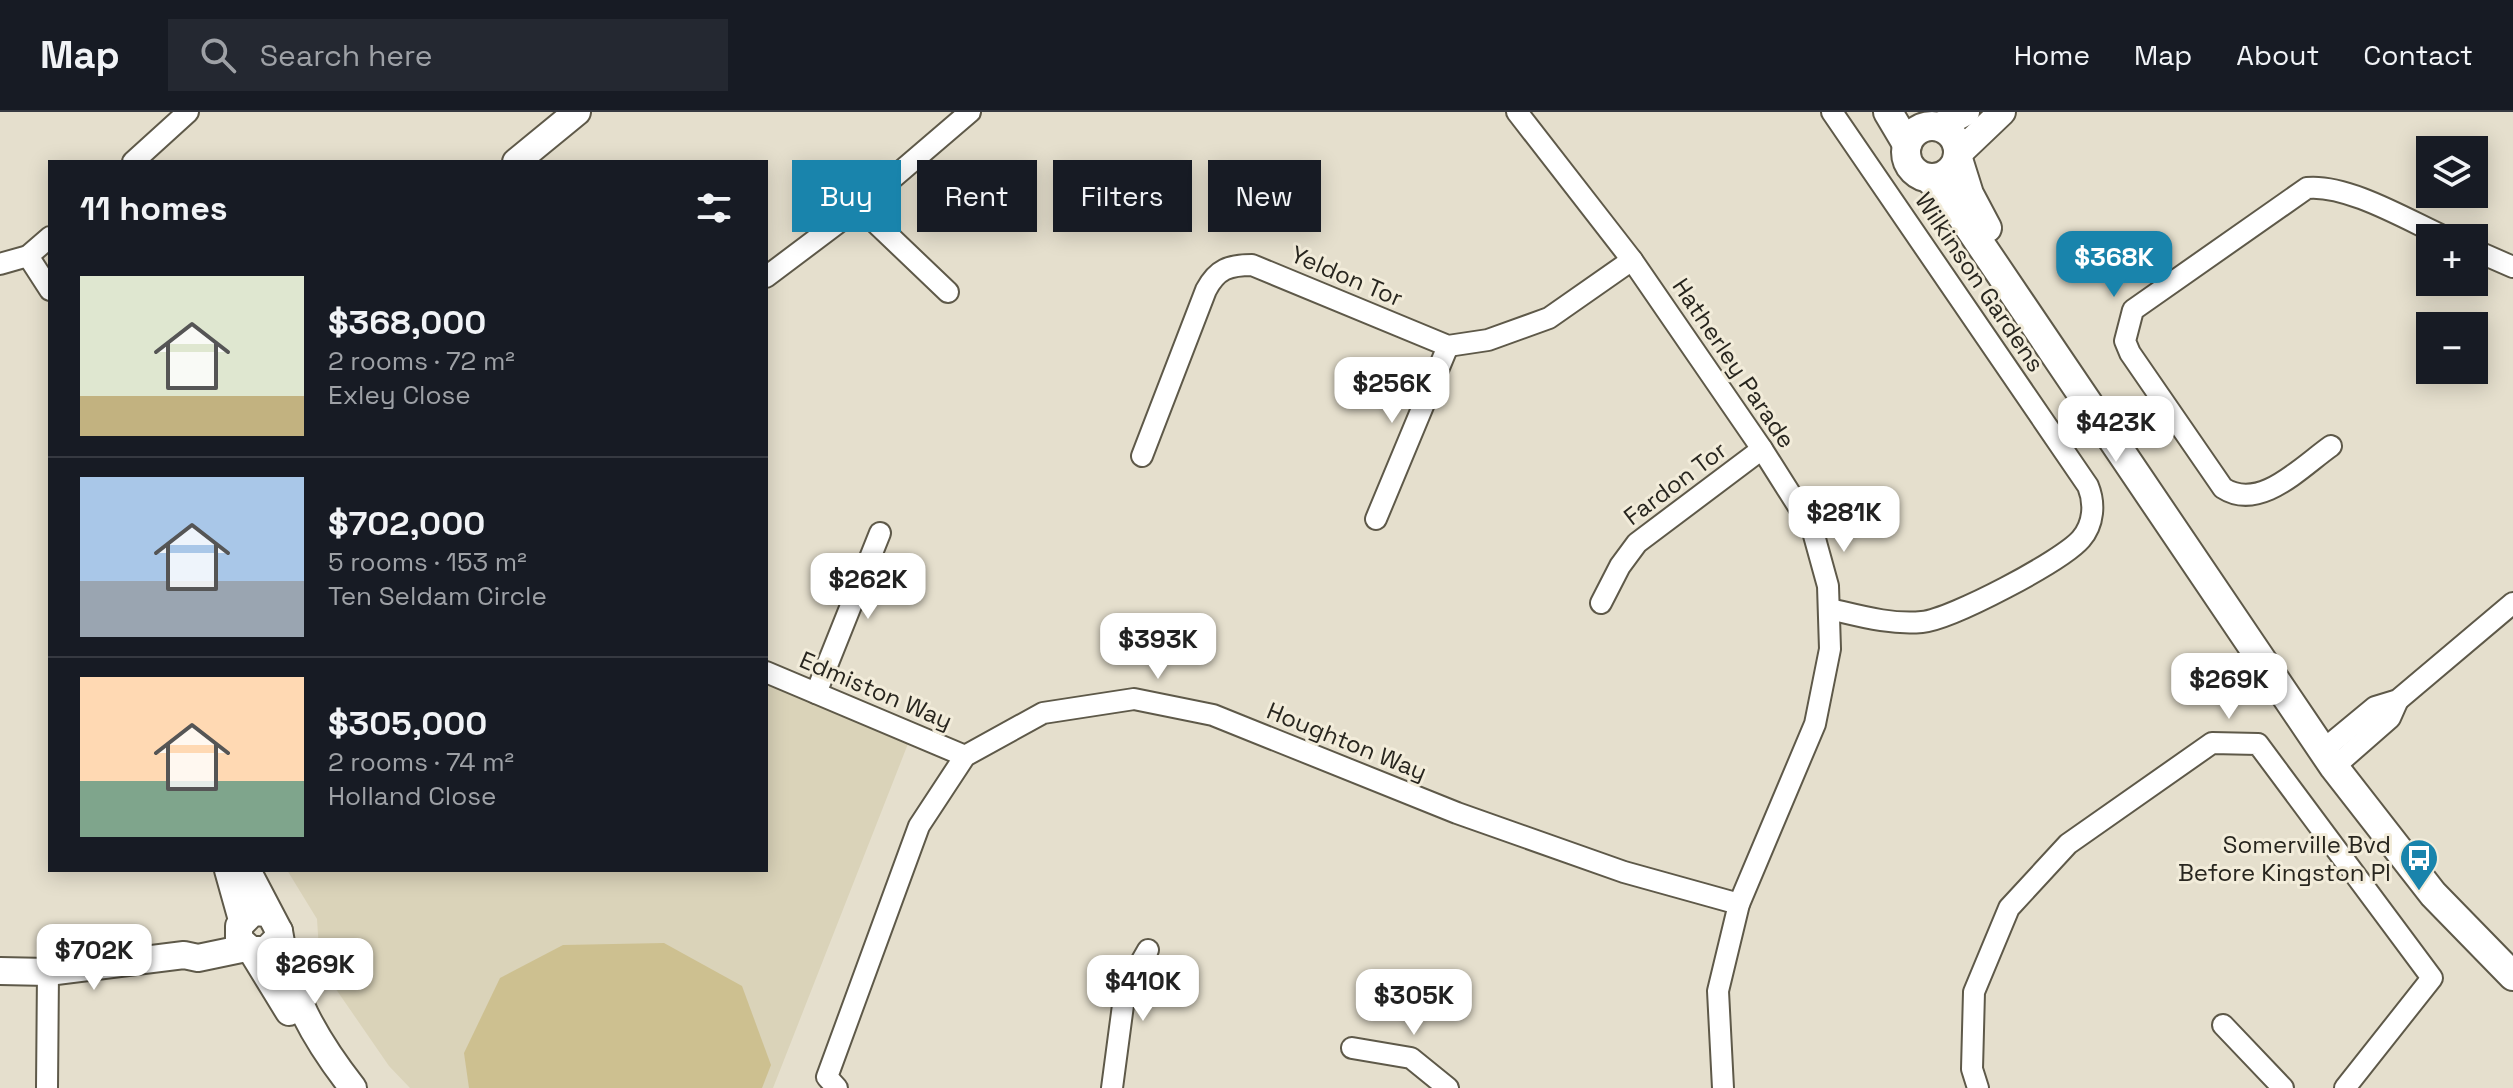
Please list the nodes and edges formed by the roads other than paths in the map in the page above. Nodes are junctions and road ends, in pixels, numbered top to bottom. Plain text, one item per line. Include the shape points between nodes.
1 (188, 112) edge
2 (556, 112) edge
3 (577, 112) edge
4 (970, 112) edge
5 (1517, 112) edge
6 (1832, 112) edge
7 (1888, 112) edge
8 (1966, 112) edge
9 (2002, 112) edge
10 (1929, 121) edge
11 (1907, 144) junction
12 (1958, 156) junction
13 (135, 160) edge
14 (499, 160) edge
15 (518, 160) edge
16 (901, 171) edge
17 (1929, 178) junction
18 (2416, 224) edge
19 (826, 232) edge
20 (885, 232) edge
21 (48, 239) edge
22 (28, 256) junction
23 (2488, 256) edge
24 (1632, 260) junction
25 (0, 264) edge
26 (2513, 267) edge
27 (768, 275) edge
28 (48, 287) edge
29 (948, 292) dead end
30 (1448, 346) junction
31 (2331, 446) dead end
32 (1762, 449) junction
33 (1142, 456) dead end
34 (1376, 519) dead end
35 (880, 533) dead end
36 (1601, 603) dead end
37 (2513, 603) edge
38 (1830, 609) junction
39 (768, 673) edge
40 (816, 693) junction
41 (2336, 752) junction
42 (965, 756) junction
43 (229, 872) edge
44 (247, 872) edge
45 (1739, 904) junction
46 (254, 931) junction
47 (1148, 950) dead end
48 (2513, 956) edge
49 (0, 971) edge
50 (48, 972) junction
51 (2513, 976) edge
52 (2223, 1025) dead end
53 (1352, 1048) dead end
54 (47, 1088) edge
55 (339, 1088) edge
56 (353, 1088) edge
57 (837, 1088) edge
58 (1112, 1088) edge
59 (1448, 1088) edge
60 (1723, 1088) edge
61 (1978, 1088) edge
62 (2283, 1088) edge
63 (2345, 1088) edge

1 - 13 street
2 - 14 street
3 - 15 street
4 - 16 street
5 - 24 street, Hatherley Parade
6 - 38 street, Wilkinson Gardens via 2088,486 2093,513 2081,539 2066,552 1962,609 1924,622 1876,620
7 - 11 main road
8 - 10 street
9 - 12 street
10 - 11 main road
10 - 12 main road via 1954,136
11 - 17 main road via 1910,166
12 - 17 main road via 1950,171
12 - 41 main road via 1980,217
17 - 41 main road via 1958,211
18 - 31 street via 2346,194 2307,188 2133,310 2125,341 2130,353 2223,488 2243,497 2264,493
19 - 27 street
20 - 29 street
21 - 22 street
22 - 25 street
22 - 28 street
23 - 26 street
24 - 30 street via 1549,318 1488,340
24 - 32 street, Hatherley Parade
30 - 33 street, Yeldon Tor via 1252,265 1224,268 1206,290
30 - 34 street
32 - 36 street, Fardon Tor via 1637,543
32 - 38 street, Hatherley Parade via 1812,528
35 - 40 street
37 - 41 street via 2398,700 2375,707
38 - 45 street, Hatherley Parade via 1826,680 1815,724
39 - 40 street, Edmiston Way
40 - 42 street, Edmiston Way
41 - 48 main road
41 - 51 main road via 2433,894
42 - 45 street, Houghton Way via 1043,713 1134,699 1213,715 1457,813 1624,872
42 - 57 street, Houghton Way via 919,826 827,1077
43 - 46 street
44 - 46 street
45 - 60 street, Hatherley Parade via 1718,991
46 - 50 street via 198,958 184,955
46 - 55 street
46 - 56 street
47 - 58 street via 1125,990
49 - 50 street
50 - 54 street
52 - 62 street
53 - 59 street via 1411,1058
61 - 63 street via 1972,1069 1974,992 2009,908 2068,844 2212,743 2258,744 2432,978

